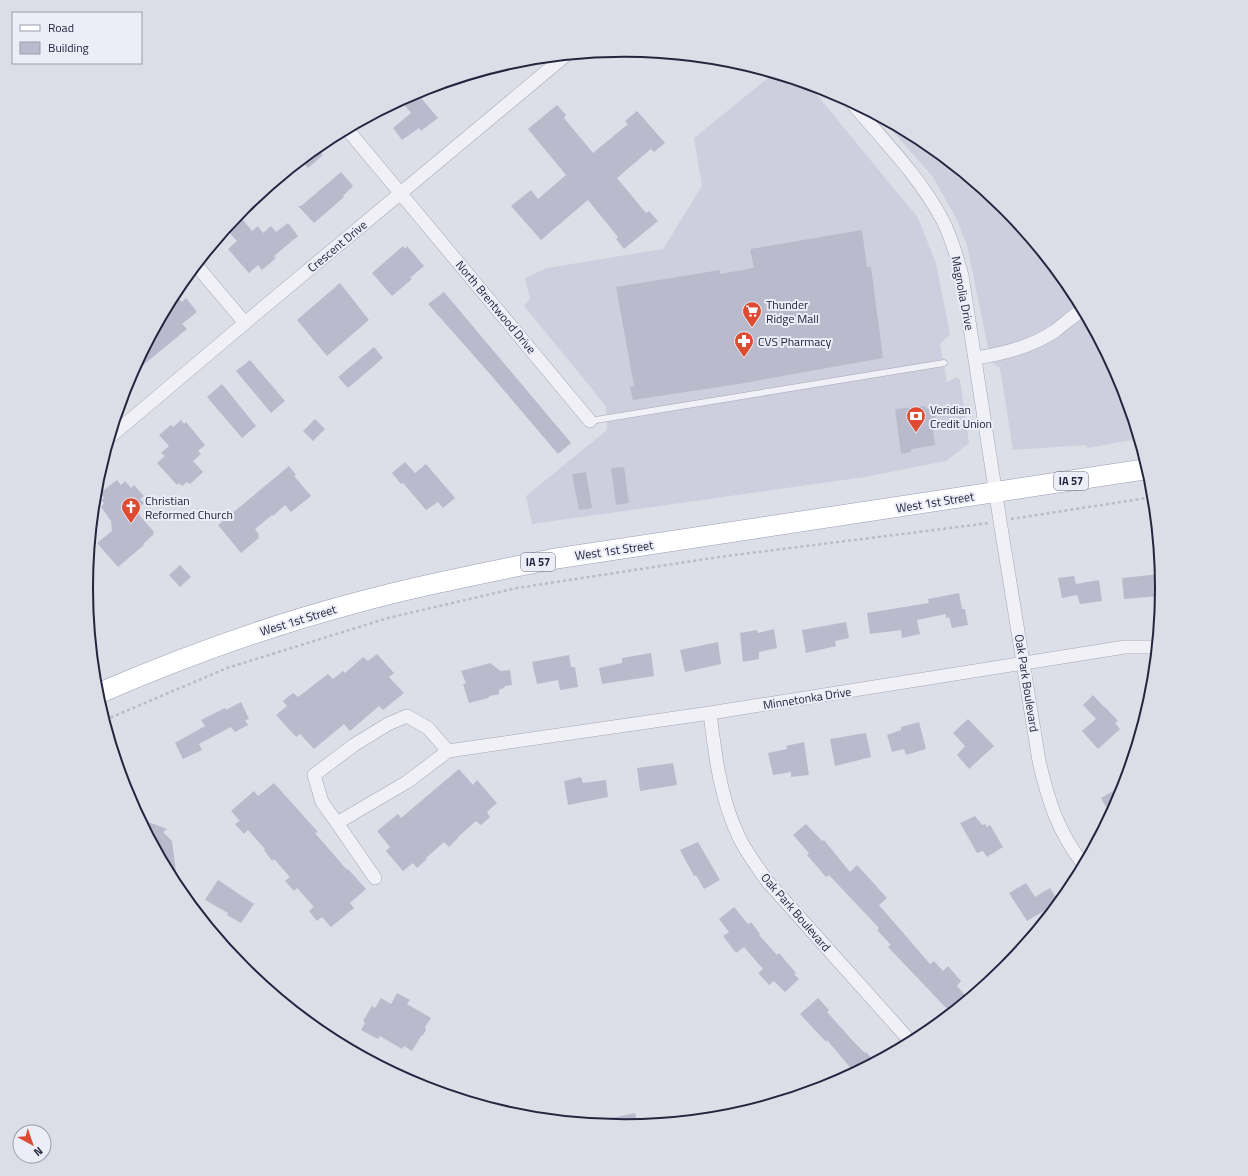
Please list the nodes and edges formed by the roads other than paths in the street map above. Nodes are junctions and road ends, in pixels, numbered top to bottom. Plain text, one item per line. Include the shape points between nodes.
1 (553, 62) edge
2 (860, 112) edge
3 (350, 133) edge
4 (401, 194) junction
5 (199, 270) edge
6 (1078, 313) edge
7 (245, 323) junction
8 (975, 358) junction
9 (944, 363) dead end
10 (590, 421) joint
11 (117, 431) edge
12 (1142, 470) edge
13 (995, 492) junction
14 (1151, 647) edge
15 (1024, 663) junction
16 (103, 692) edge
17 (710, 713) junction
18 (452, 750) junction
19 (337, 823) junction
20 (1081, 859) edge
21 (376, 878) dead end
22 (907, 1037) edge

1 - 4 street, Crescent Drive
2 - 8 street, Magnolia Drive via 914,176 943,222 962,276
3 - 4 street, North Brentwood Drive
4 - 7 street, Crescent Drive
4 - 10 street, North Brentwood Drive
5 - 7 street
6 - 8 street via 1040,340 997,355
7 - 11 street, Crescent Drive
8 - 13 street, Magnolia Drive
9 - 10 lane
12 - 13 main road, West 1st Street / IA 57
13 - 15 street, Oak Park Boulevard
13 - 16 main road, West 1st Street / IA 57 via 553,559 470,576 349,604 236,639
14 - 15 street, Minnetonka Drive via 1125,647
15 - 17 street, Minnetonka Drive
15 - 20 street, Oak Park Boulevard via 1045,788 1064,835
17 - 18 street, Minnetonka Drive
17 - 22 street, Oak Park Boulevard via 716,761 738,836 767,881
18 - 19 street via 407,782
18 - 19 street via 428,728 407,716 388,724 354,745 314,775 322,802
19 - 21 street

